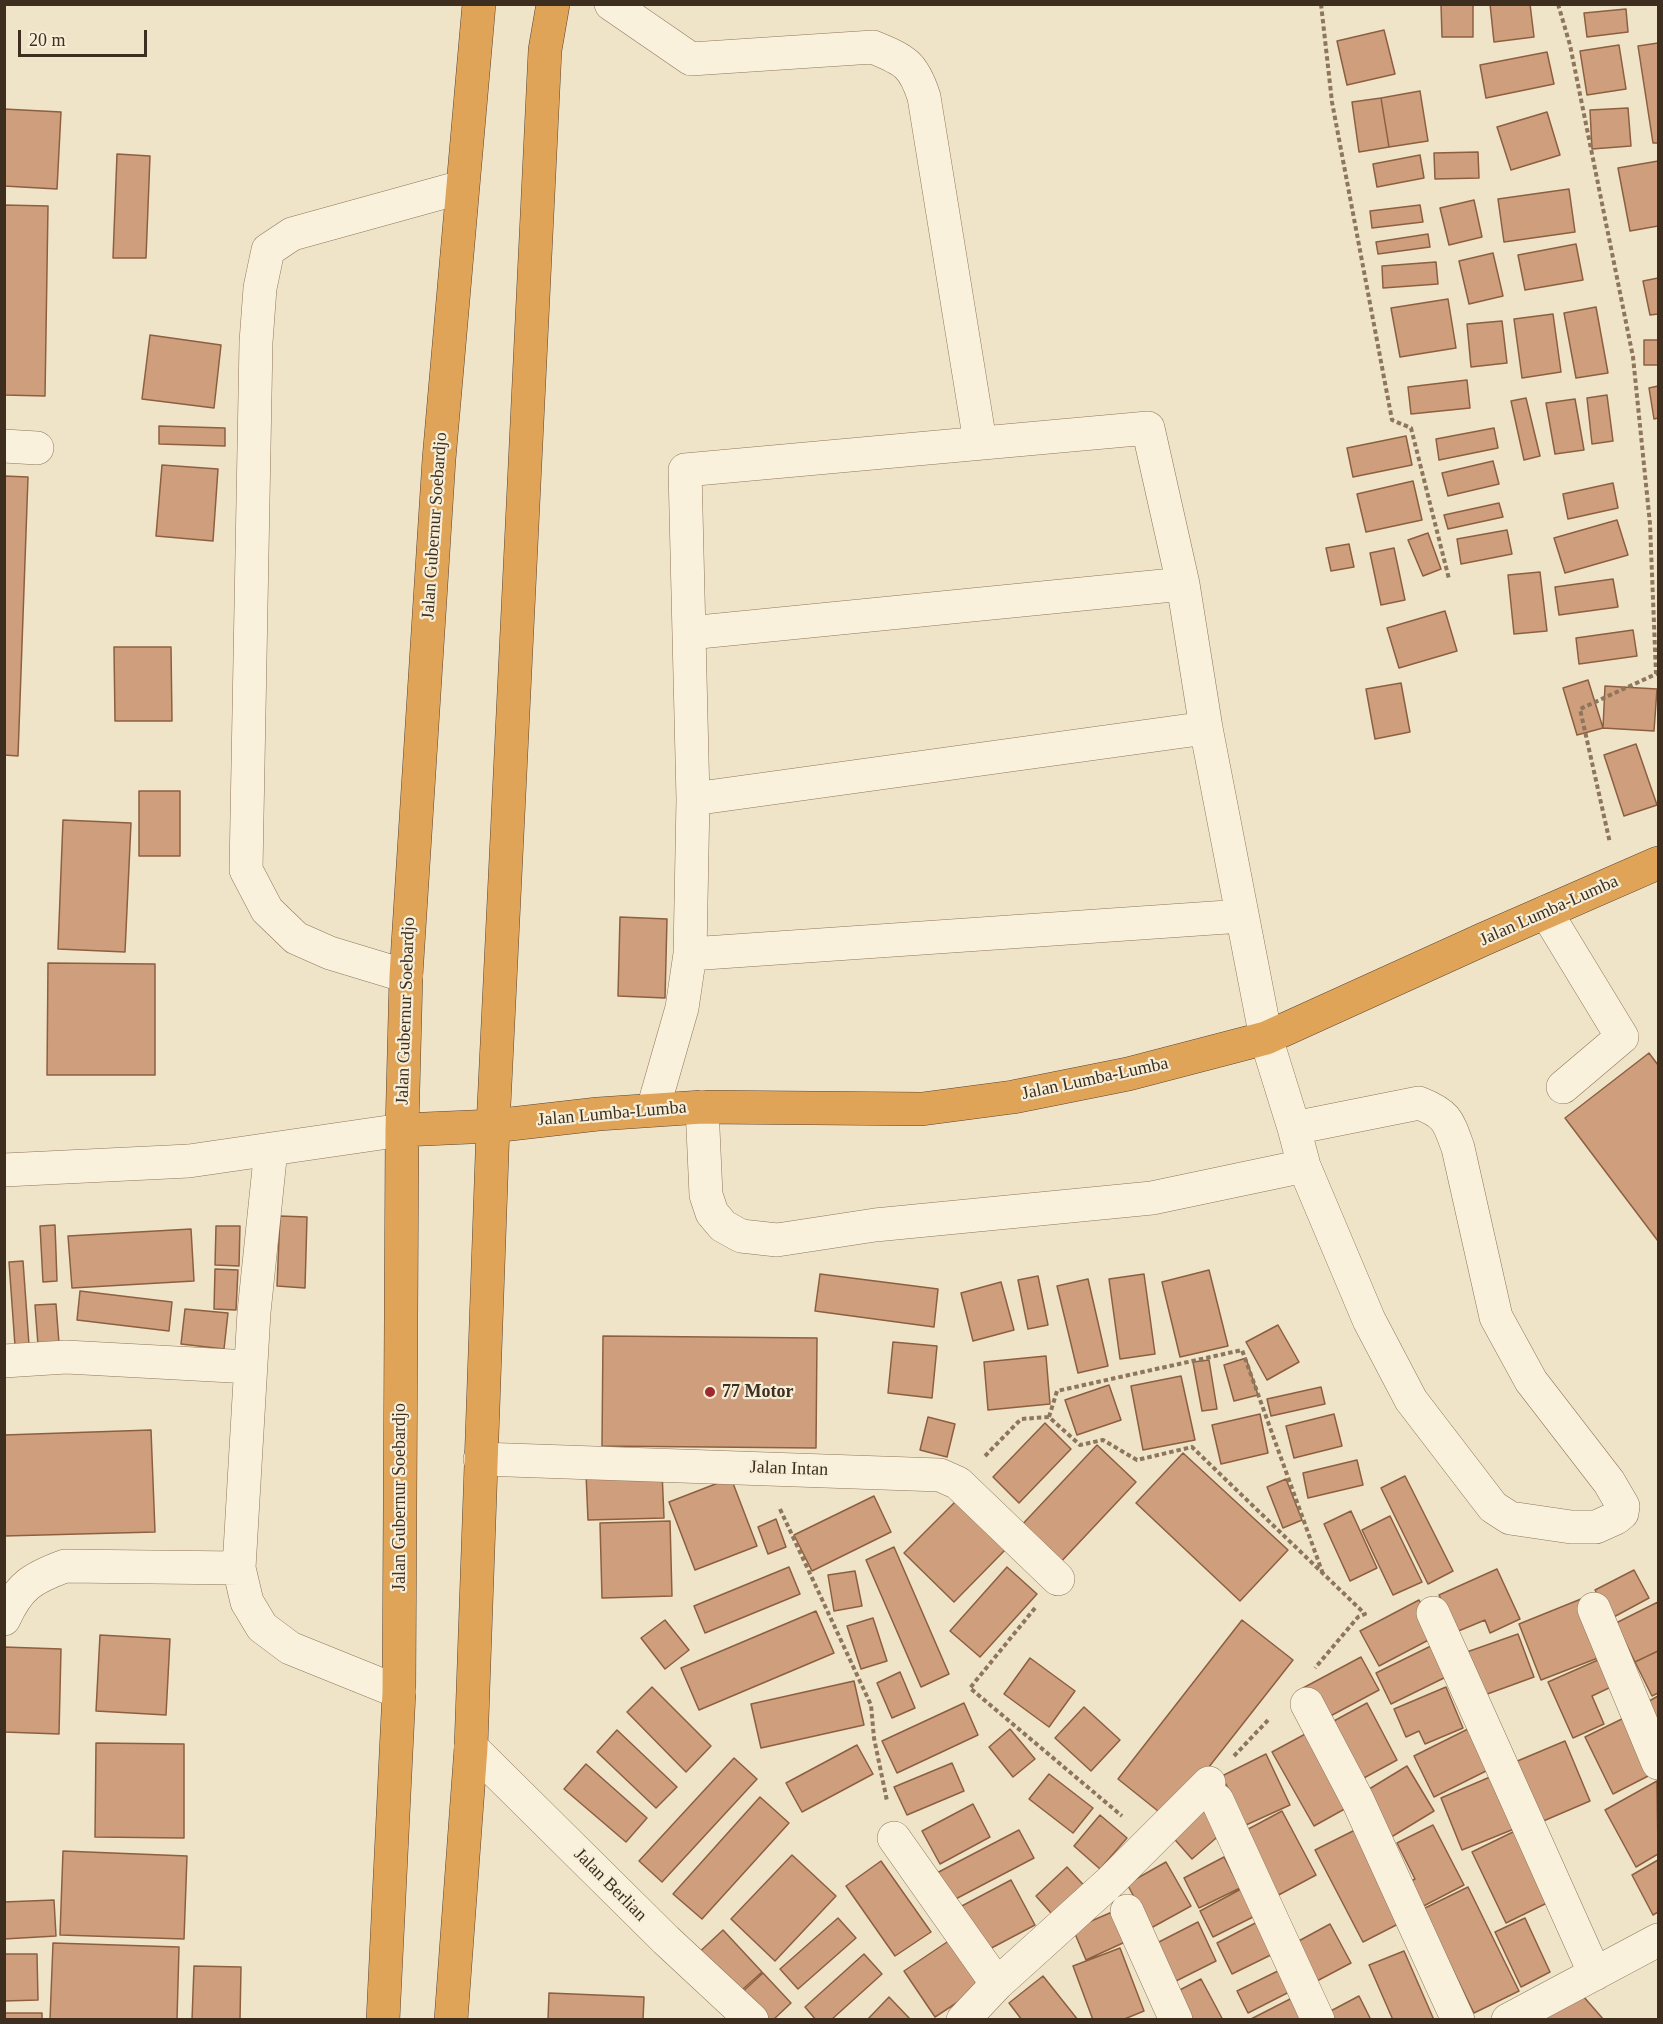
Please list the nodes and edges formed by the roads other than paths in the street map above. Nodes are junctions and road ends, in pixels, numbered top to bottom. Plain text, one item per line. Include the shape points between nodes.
1 (478, 4) edge
2 (553, 4) edge
3 (611, 4) edge
4 (462, 187) junction
5 (980, 442) junction
6 (4, 446) edge
7 (37, 448) dead end
8 (1183, 584) junction
9 (689, 633) junction
10 (1206, 728) junction
11 (693, 799) junction
12 (1659, 863) edge
13 (1546, 912) junction
14 (1242, 916) junction
15 (690, 954) junction
16 (406, 976) junction
17 (1266, 1038) junction
18 (1563, 1087) dead end
19 (702, 1107) junction
20 (653, 1109) junction
21 (493, 1126) junction
22 (1294, 1128) junction
23 (402, 1130) junction
24 (271, 1149) junction
25 (1304, 1166) junction
26 (4, 1170) edge
27 (4, 1361) edge
28 (250, 1367) junction
29 (480, 1459) junction
30 (239, 1568) junction
31 (1058, 1579) road end
32 (1594, 1609) dead end
33 (1433, 1613) dead end
34 (4, 1619) edge
35 (399, 1692) junction
36 (1307, 1704) dead end
37 (471, 1747) junction
38 (1659, 1763) edge
39 (894, 1838) road end
40 (1127, 1911) dead end
41 (1659, 1940) edge
42 (1595, 1974) junction
43 (997, 1984) junction
44 (383, 2019) edge
45 (451, 2019) edge
46 (752, 2019) edge
47 (963, 2019) edge
48 (1176, 2019) edge
49 (1318, 2019) edge
50 (1458, 2019) edge
51 (1508, 2019) edge

1 - 4 highway, Jalan Gubernur Soebardjo
2 - 21 highway via 545,50
3 - 5 street via 691,59 873,47 900,58 917,76 924,97
4 - 16 highway, Jalan Gubernur Soebardjo via 439,459
4 - 16 street via 292,234 268,250 256,332 246,870 267,910 296,938 330,953
5 - 8 street via 1148,428
5 - 9 street via 685,470
6 - 7 street
8 - 9 street
8 - 10 street
9 - 11 street
10 - 11 street
10 - 14 street
11 - 15 street
12 - 13 highway, Jalan Lumba-Lumba
13 - 17 highway, Jalan Lumba-Lumba
13 - 18 street via 1622,1037
14 - 15 street
14 - 17 street
15 - 20 street via 682,1008
16 - 23 highway, Jalan Gubernur Soebardjo
17 - 19 highway, Jalan Lumba-Lumba via 1128,1074 1013,1097 922,1109
17 - 22 street
19 - 20 highway, Jalan Lumba-Lumba
19 - 25 street via 706,1194 712,1213 723,1226 741,1236 777,1240 875,1225 1152,1198
20 - 21 highway, Jalan Lumba-Lumba
21 - 23 highway, Jalan Lumba-Lumba
21 - 29 highway
22 - 25 street
22 - 25 street via 1419,1103 1438,1111 1450,1126 1458,1148 1496,1317 1531,1381 1609,1482 1623,1506 1622,1513 1596,1527 1571,1527 1510,1518 1493,1507 1411,1400 1368,1320
23 - 24 street
23 - 35 highway, Jalan Gubernur Soebardjo
24 - 26 street via 189,1161
24 - 28 street
27 - 28 street via 66,1357
28 - 30 street
29 - 31 street, Jalan Intan via 940,1475 958,1483
29 - 37 highway
30 - 34 street via 65,1566 39,1576 14,1599
30 - 35 street via 247,1602 262,1628 290,1648
32 - 38 street
33 - 42 street
35 - 44 highway, Jalan Gubernur Soebardjo
36 - 50 street via 1358,1801
37 - 45 highway
37 - 46 street, Jalan Berlian via 666,1940
39 - 43 street
40 - 48 street
41 - 42 street
42 - 51 street
43 - 47 street
43 - 49 street via 1152,1840 1213,1791

